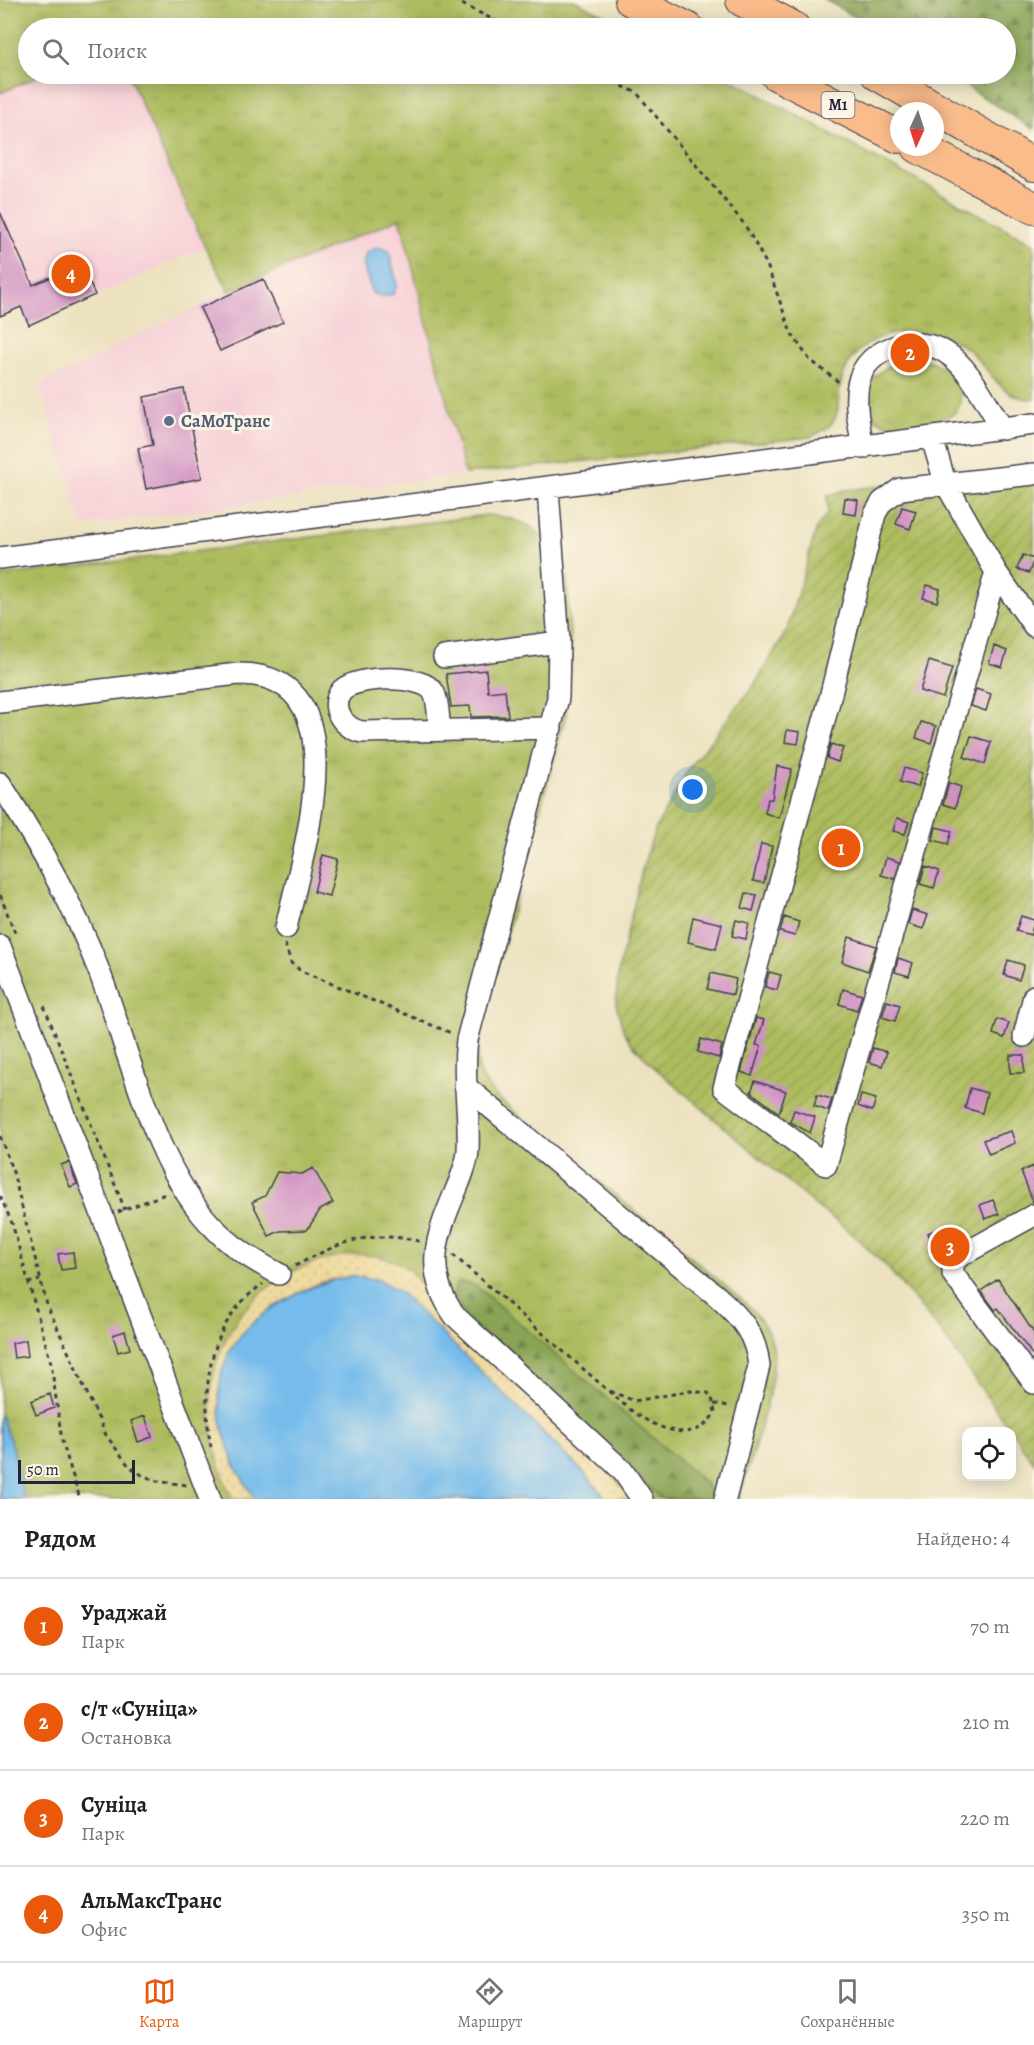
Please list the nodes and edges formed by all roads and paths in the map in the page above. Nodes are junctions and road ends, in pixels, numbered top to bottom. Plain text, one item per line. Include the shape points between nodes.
1 (454, 0) edge
2 (631, 0) edge
3 (742, 0) edge
4 (490, 18) edge
5 (667, 18) edge
6 (775, 18) edge
7 (619, 84) edge
8 (796, 84) edge
9 (894, 84) edge
10 (890, 132) edge
11 (935, 156) edge
12 (1034, 165) edge
13 (1034, 208) edge
14 (857, 391) junction
15 (1034, 424) edge
16 (1002, 429) junction
17 (933, 438) junction
18 (863, 448) junction
19 (1034, 474) edge
20 (945, 482) junction
21 (548, 489) junction
22 (0, 558) edge
23 (996, 572) junction
24 (1034, 626) edge
25 (559, 642) junction
26 (444, 657) dead end
27 (0, 702) edge
28 (551, 728) junction
29 (440, 730) junction
30 (0, 783) edge
31 (0, 895) edge
32 (286, 928) joint
33 (9, 942) edge
34 (1034, 996) edge
35 (43, 1004) dead end
36 (1029, 1034) edge
37 (467, 1040) junction
38 (465, 1086) junction
39 (0, 1137) edge
40 (183, 1186) junction
41 (0, 1196) edge
42 (124, 1210) junction
43 (1034, 1215) edge
44 (104, 1218) junction
45 (436, 1245) junction
46 (279, 1274) junction
47 (40, 1280) junction
48 (28, 1283) junction
49 (1034, 1383) edge
50 (608, 1390) junction
51 (212, 1453) dead end
52 (206, 1492) edge
53 (80, 1499) edge
54 (642, 1499) edge
55 (724, 1499) edge

1 - 4 path
2 - 5 highway
3 - 6 highway
7 - 14 path via 637,93 745,225 767,265 791,333 809,360 837,382
8 - 10 highway, М1
9 - 12 highway
11 - 13 highway
14 - 16 street via 866,364 875,356 907,344 932,346 956,361
14 - 18 street
15 - 16 street
16 - 17 street
17 - 18 street
17 - 20 street
18 - 21 street
19 - 20 street
20 - 23 street
20 - 23 street via 900,489 882,502 875,514 831,696 724,1088 826,1165
21 - 22 street
21 - 25 street
23 - 24 street
25 - 26 street
25 - 28 street via 560,681
27 - 32 street via 238,674 271,677 286,686 306,710 315,761 312,804
28 - 29 street
28 - 37 street
29 - 29 street via 354,730 346,726 338,713 339,696 342,690 359,682 423,682 434,693
30 - 40 street via 36,840 82,930 154,1124
31 - 33 path
32 - 37 path via 286,952 301,971
33 - 44 street
34 - 36 street
35 - 42 path
37 - 38 street
38 - 45 street via 468,1153
38 - 55 street via 718,1297 750,1329 758,1347 759,1366
39 - 47 path via 13,1172
40 - 42 path
40 - 46 street via 214,1229 249,1257
41 - 48 path via 12,1223
42 - 44 path
43 - 49 street via 953,1263 953,1274
44 - 52 street
45 - 46 path via 399,1237 364,1237 328,1248
45 - 50 path via 469,1267
45 - 54 street via 438,1284 455,1316 622,1470
46 - 51 path via 241,1303 229,1318 212,1354 206,1412
47 - 48 path
47 - 52 path via 60,1335 116,1451 129,1466 157,1481
48 - 53 path via 51,1363 62,1441
50 - 50 path via 660,1428 691,1431 702,1427 715,1412 712,1398 699,1391 634,1401

